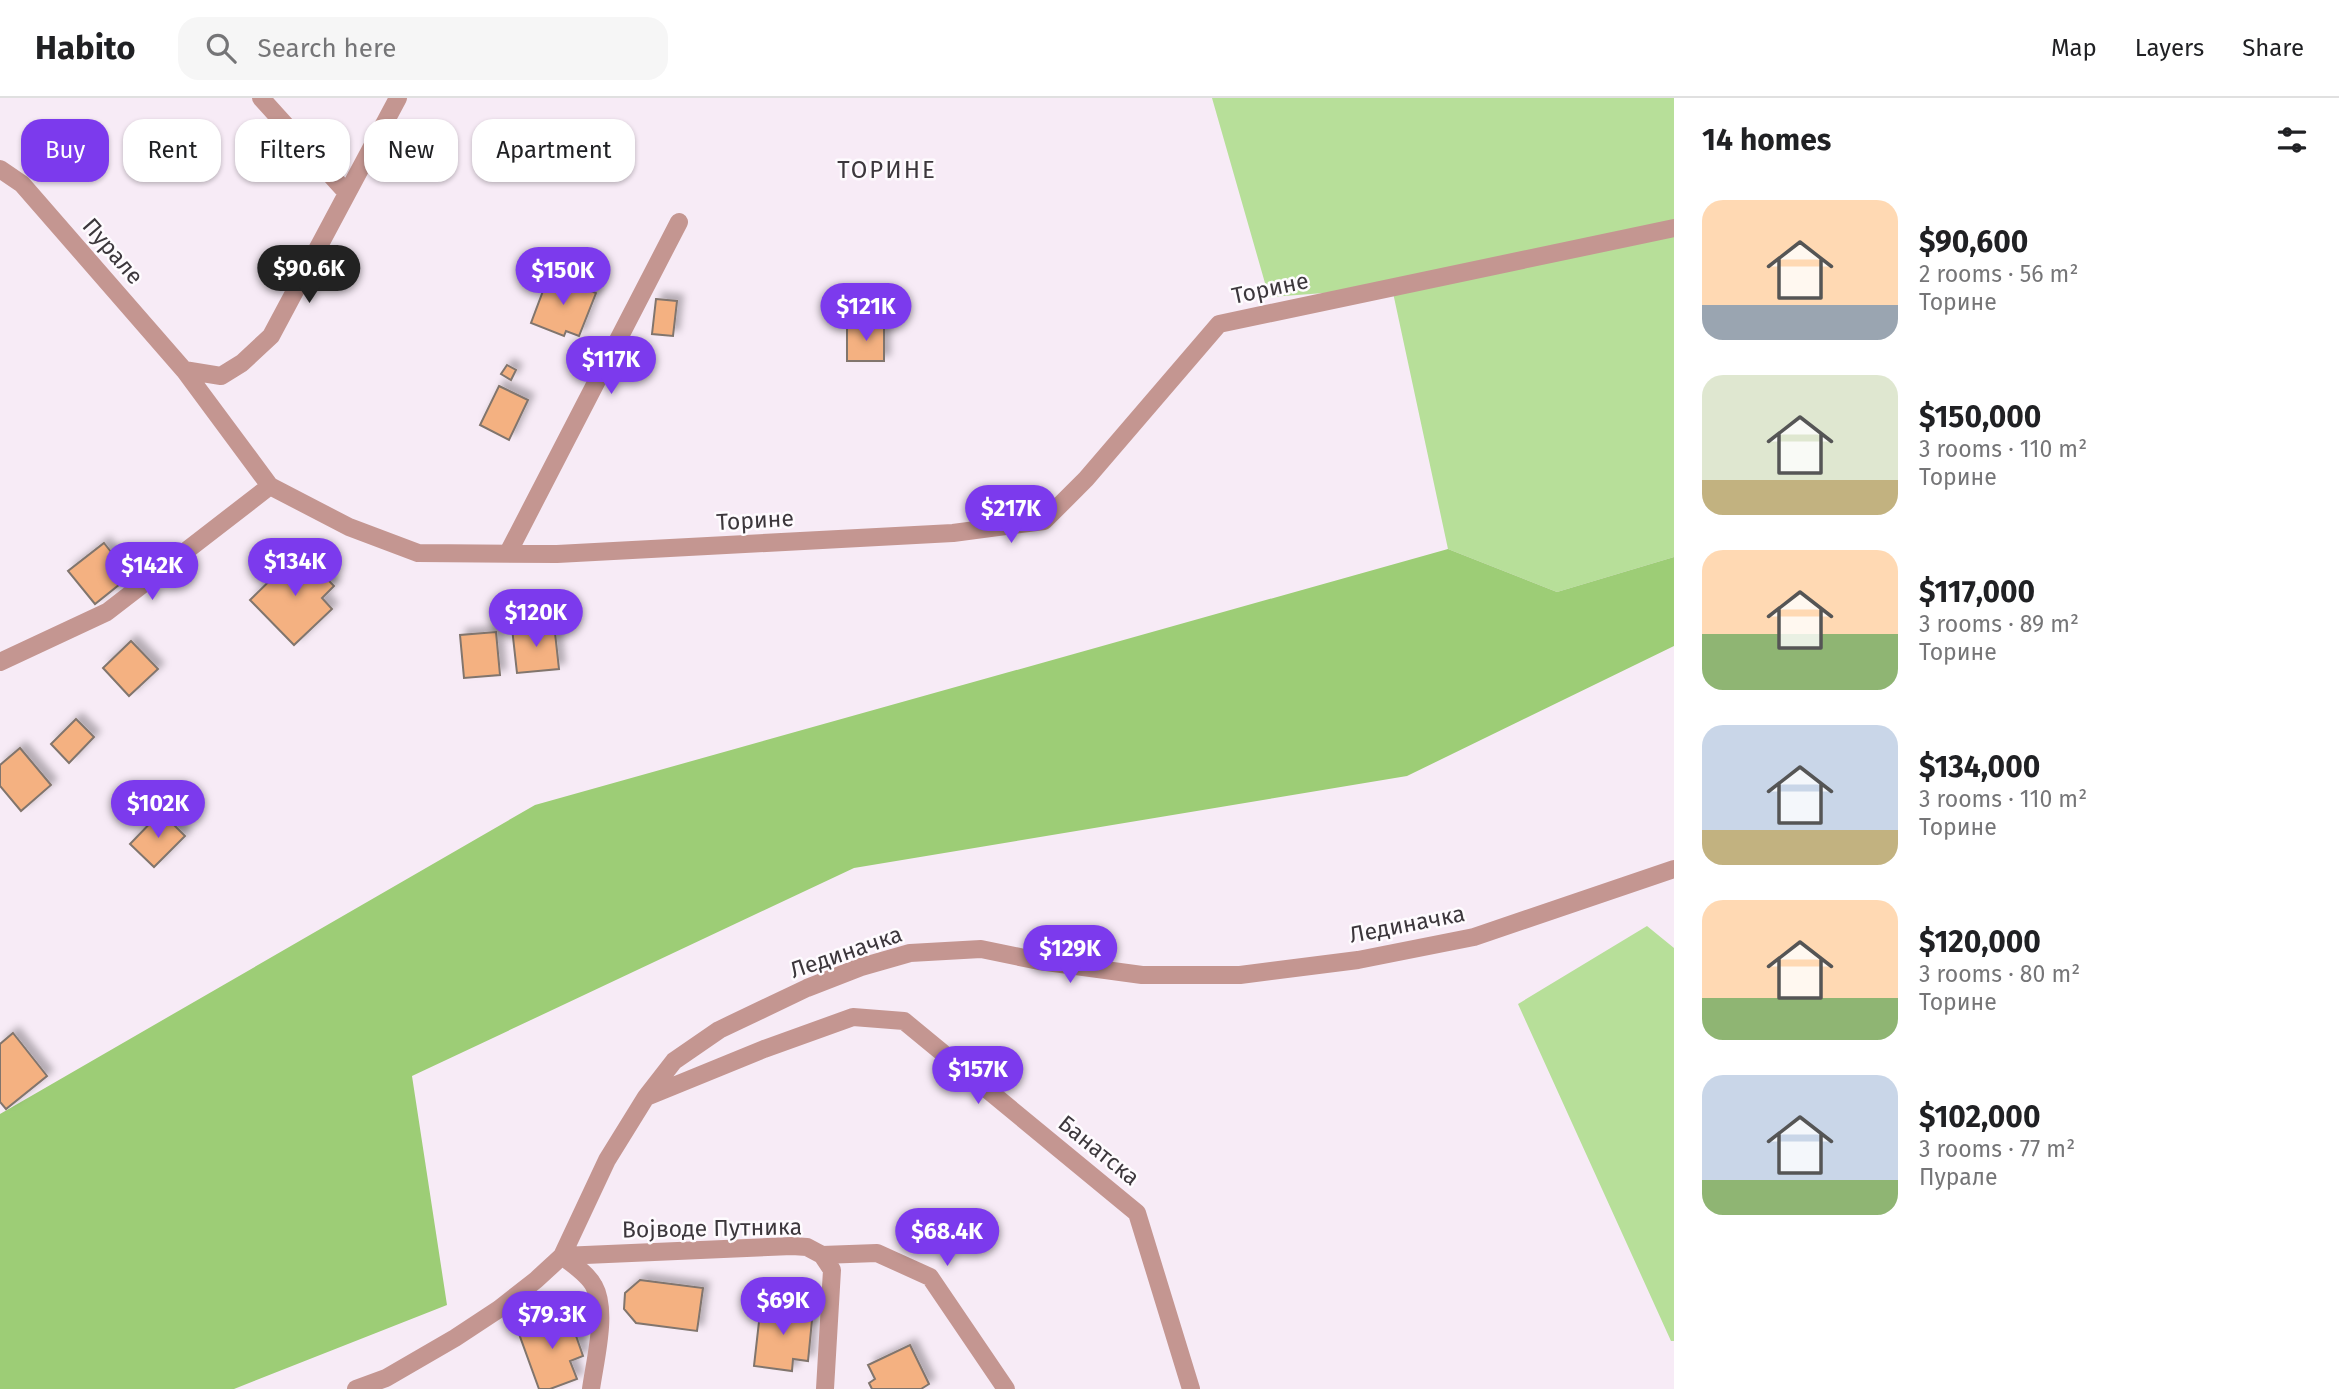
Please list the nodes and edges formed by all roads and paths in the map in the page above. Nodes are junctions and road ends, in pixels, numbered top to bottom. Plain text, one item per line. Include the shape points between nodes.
1 (261, 98) edge
2 (398, 98) edge
3 (0, 169) edge
4 (347, 193) junction
5 (679, 222) dead end
6 (1674, 228) edge
7 (184, 370) junction
8 (270, 486) junction
9 (508, 553) junction
10 (0, 662) edge
11 (1674, 869) edge
12 (646, 1097) junction
13 (562, 1255) junction
14 (822, 1255) junction
15 (356, 1389) edge
16 (591, 1389) edge
17 (825, 1389) edge
18 (1006, 1389) edge
19 (1191, 1389) edge

1 - 4 street
2 - 4 street
3 - 7 street, Пурале via 22,184
4 - 7 street via 271,336 220,376
5 - 9 street
6 - 9 street, Торине via 1219,324 1086,479 1044,521 926,535 571,554
7 - 8 street, Торине
8 - 9 street, Торине via 349,527 418,553
8 - 10 street via 107,612
11 - 12 street, Лединачка via 1474,937 1358,960 1240,975 1142,975 981,949 910,953 807,988 719,1030 674,1061
12 - 13 street, Лединачка via 607,1160
12 - 19 street, Банатска via 853,1017 904,1021 1137,1213
13 - 14 street, Војводе Путника via 792,1246
13 - 15 street, Лединачка via 499,1309 455,1338 386,1378
13 - 16 street via 593,1283 599,1298
14 - 17 street via 832,1270
14 - 18 street, Војводе Путника via 877,1253 930,1277

